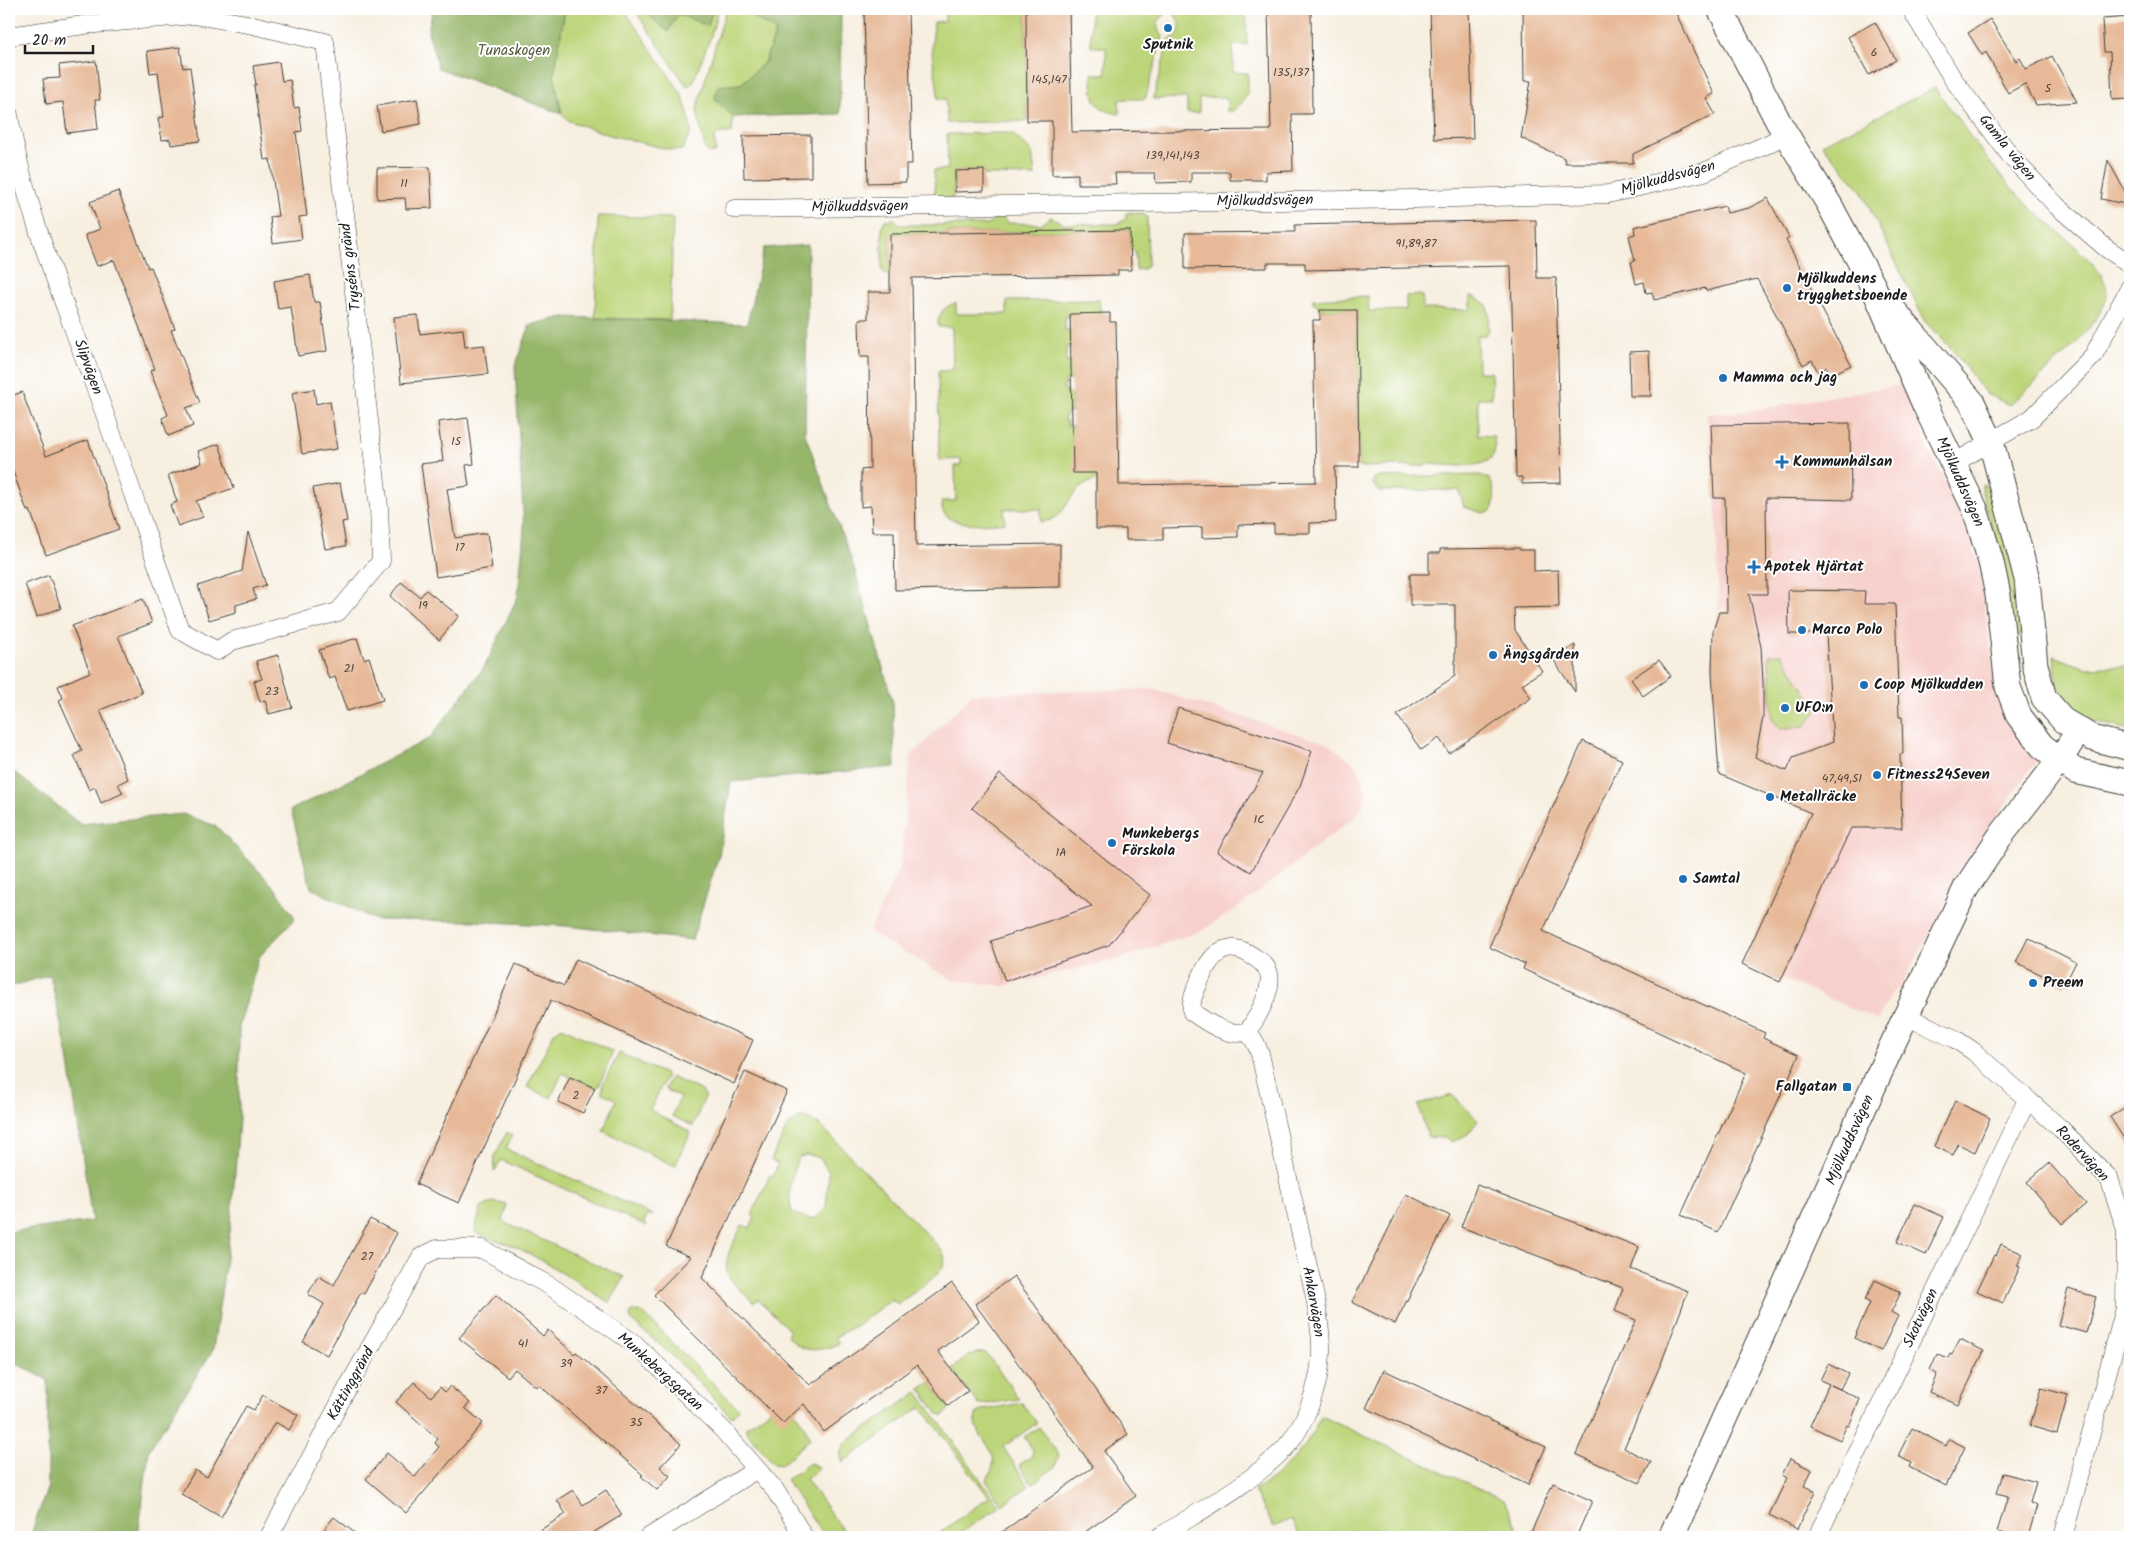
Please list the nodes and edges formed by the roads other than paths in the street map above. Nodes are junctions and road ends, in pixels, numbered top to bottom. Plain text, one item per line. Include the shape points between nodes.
1 (1720, 9) edge
2 (1911, 9) edge
3 (9, 36) edge
4 (9, 115) edge
5 (1786, 134) junction
6 (734, 209) dead end
7 (2130, 264) edge
8 (1873, 286) junction
9 (2130, 287) edge
10 (1991, 442) junction
11 (1954, 463) junction
12 (175, 616) joint
13 (2078, 730) junction
14 (2130, 748) edge
15 (2060, 761) junction
16 (2128, 784) edge
17 (1906, 1016) junction
18 (1248, 1031) junction
19 (2027, 1100) junction
20 (449, 1248) joint
21 (757, 1469) junction
22 (1678, 1535) edge
23 (269, 1537) edge
24 (649, 1537) edge
25 (804, 1537) edge
26 (1159, 1537) edge
27 (1816, 1537) edge
28 (2063, 1537) edge

1 - 5 street, Mjölkuddsvägen
2 - 7 street, Gamla vägen via 1953,79 2013,159 2057,206
3 - 12 street, Tryséns gränd via 194,15 325,42 379,507 381,561 338,612 232,641 217,651 180,630
4 - 12 street, Slipvägen via 16,159
5 - 6 street, Mjölkuddsvägen via 1704,172 1608,194
5 - 8 street, Mjölkuddsvägen via 1829,204
8 - 10 street, Mjölkuddsvägen via 1972,402
8 - 11 street, Mjölkuddsvägen
9 - 10 street via 2093,356 2032,418
10 - 11 street
10 - 13 street, Mjölkuddsvägen via 2027,579 2038,681 2052,709
11 - 15 street, Mjölkuddsvägen via 1975,509 1991,562 2012,700 2030,733
13 - 14 street, Mjölkuddsvägen via 2092,738
13 - 15 street, Mjölkuddsvägen
15 - 16 street, Mjölkuddsvägen via 2075,771
15 - 17 street, Mjölkuddsvägen via 1974,873
17 - 19 street, Rodervägen via 1973,1051
17 - 22 street, Mjölkuddsvägen
18 - 18 street via 1269,985 1269,973 1264,964 1250,954 1234,948 1223,949 1201,978 1191,1004 1192,1012 1232,1032 1241,1034
18 - 26 street, Ankarvägen via 1260,1054 1314,1297 1320,1332 1319,1373 1313,1398 1284,1448 1239,1485
19 - 27 street, Skotvägen
19 - 28 street, Rodervägen via 2109,1178 2126,1230 2125,1308
20 - 21 street, Munkebergsgatan via 482,1249 550,1286 635,1344 723,1430
20 - 23 street, Kättinggränd via 437,1249 421,1257
21 - 24 street
21 - 25 street, Munkebergsgatan via 775,1490

